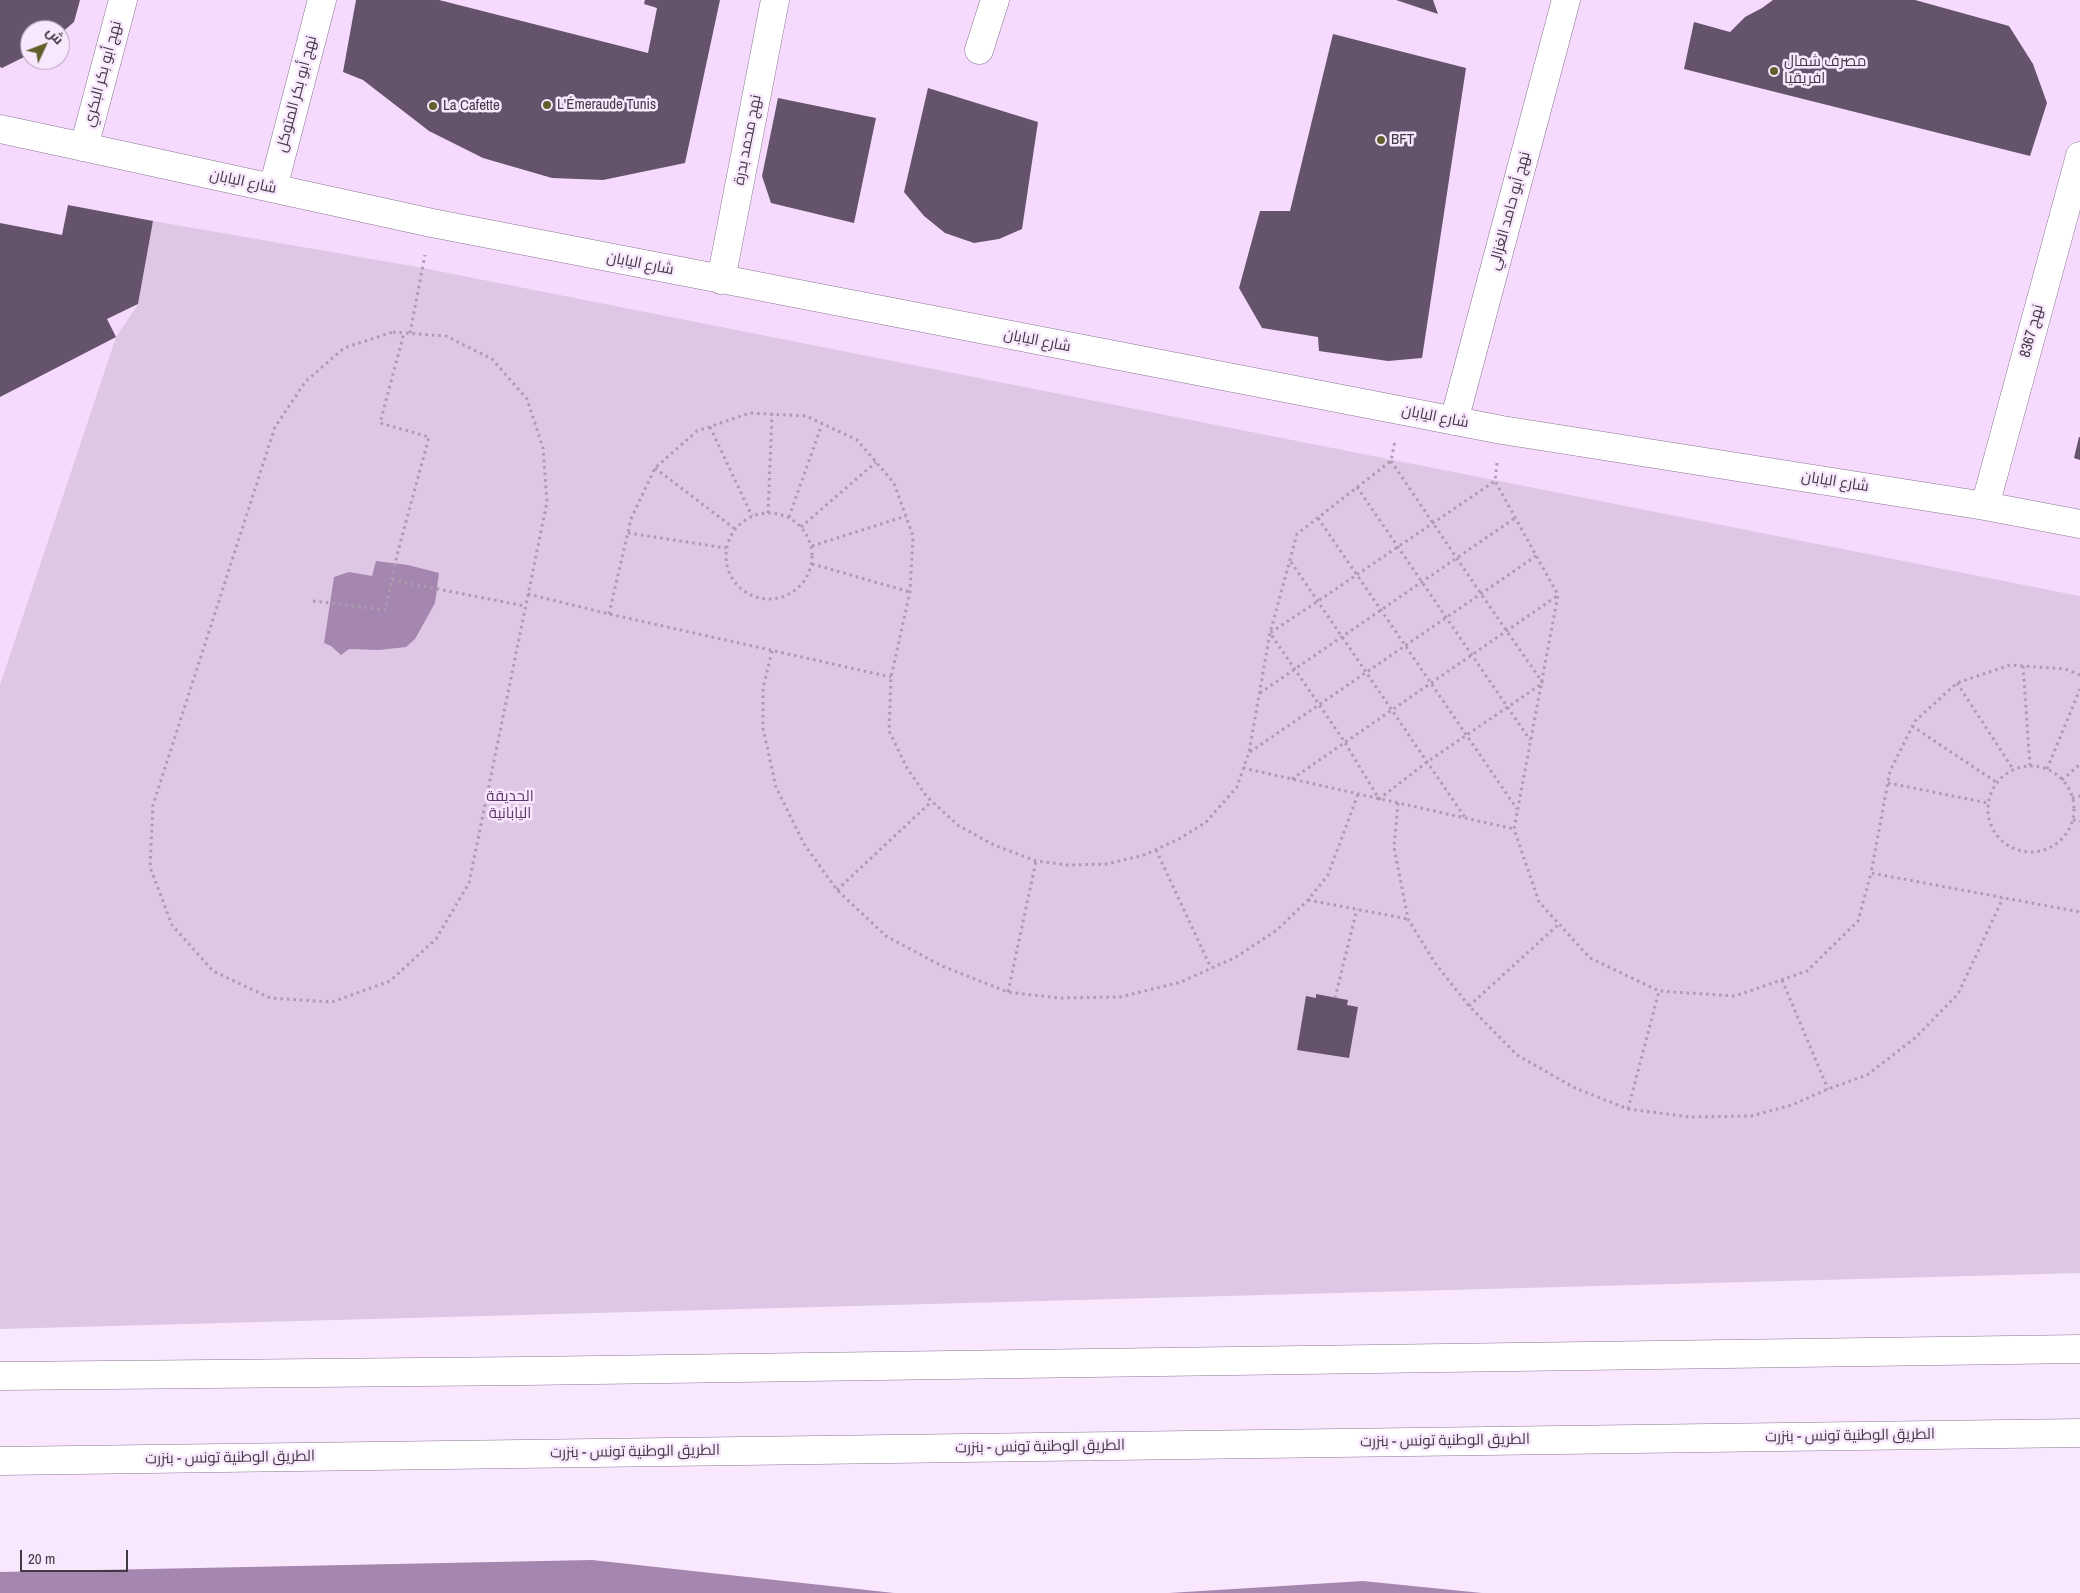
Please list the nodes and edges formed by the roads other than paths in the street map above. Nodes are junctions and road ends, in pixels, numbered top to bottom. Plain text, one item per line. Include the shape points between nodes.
1 (123, 0) edge
2 (322, 0) edge
3 (775, 0) edge
4 (995, 0) edge
5 (1566, 0) edge
6 (978, 50) dead end
7 (0, 129) edge
8 (84, 147) junction
9 (2080, 156) edge
10 (273, 188) junction
11 (721, 280) junction
12 (1454, 421) junction
13 (1985, 506) junction
14 (2080, 524) edge
15 (2080, 1349) edge
16 (0, 1376) edge
17 (2080, 1433) edge
18 (0, 1461) edge

1 - 8 main road, نهج أبو بكر البكري
2 - 10 main road, نهج أبو بكر المتوكل
3 - 11 main road, نهج محمد بدرة
4 - 6 main road
5 - 12 main road, نهج أبو حامد الغزالي
7 - 8 main road, شارع اليابان
8 - 10 main road, شارع اليابان
9 - 13 main road, نهج 8367
10 - 11 main road, شارع اليابان
11 - 12 main road, شارع اليابان
12 - 13 main road, شارع اليابان
13 - 14 main road, شارع اليابان
15 - 16 main road
17 - 18 main road, الطريق الوطنية تونس - بنزرت

